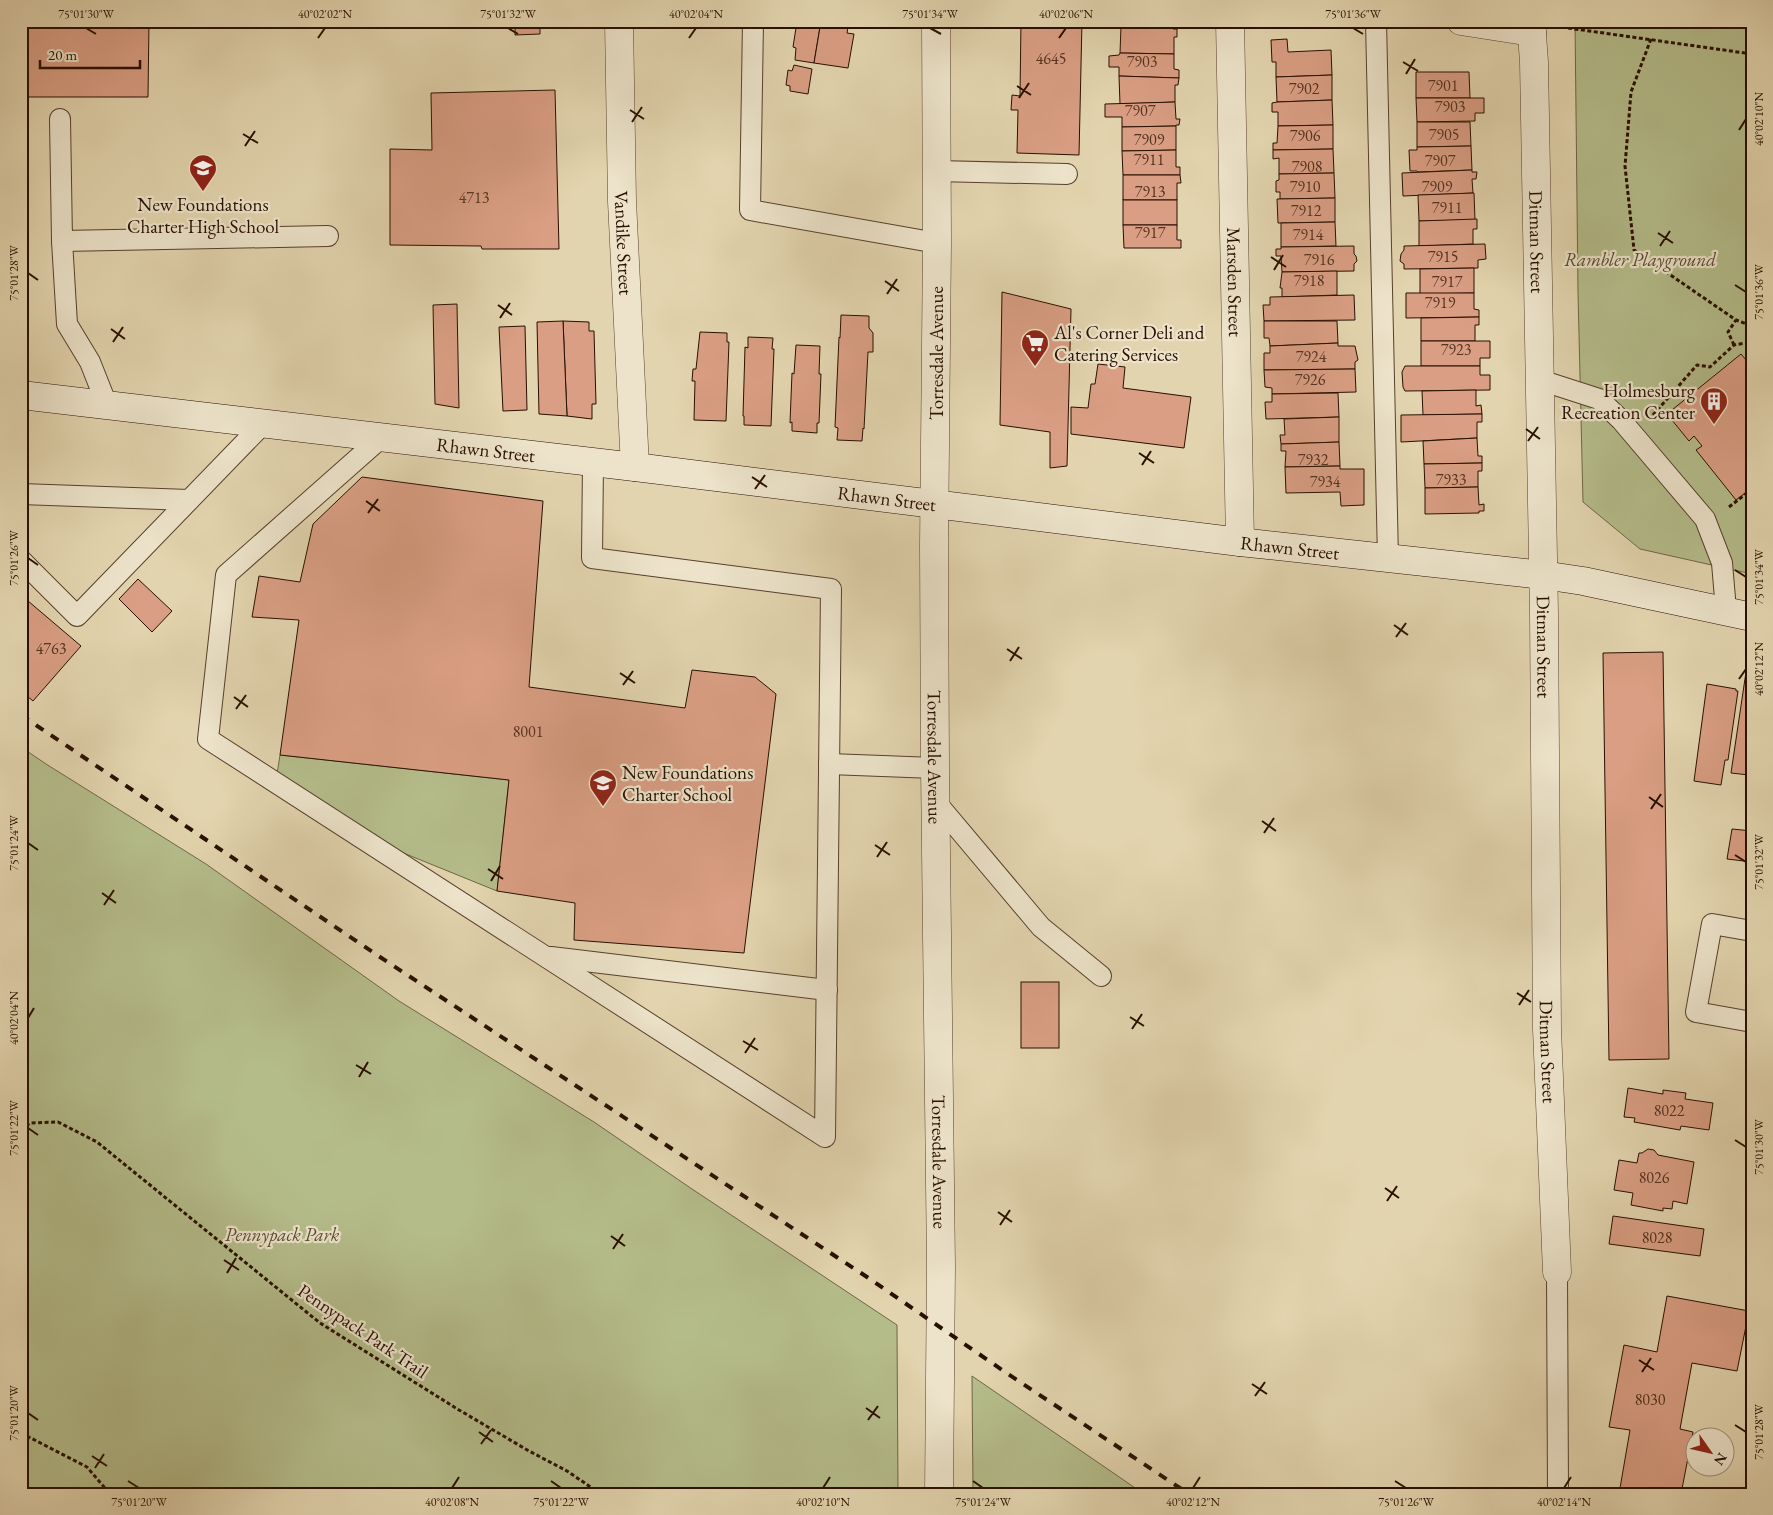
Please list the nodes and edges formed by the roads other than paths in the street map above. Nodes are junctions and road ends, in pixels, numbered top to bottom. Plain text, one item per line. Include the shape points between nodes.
1 (619, 21) edge
2 (753, 21) edge
3 (936, 21) edge
4 (1230, 21) edge
5 (1376, 21) edge
6 (1461, 21) edge
7 (1531, 27) edge
8 (60, 119) dead end
9 (936, 171) junction
10 (1067, 174) dead end
11 (328, 236) dead end
12 (62, 241) junction
13 (937, 242) junction
14 (1540, 380) junction
15 (21, 395) edge
16 (107, 405) junction
17 (263, 424) junction
18 (382, 437) junction
19 (593, 462) junction
20 (636, 466) junction
21 (21, 494) edge
22 (189, 500) junction
23 (935, 505) junction
24 (1240, 542) junction
25 (1388, 559) junction
26 (21, 560) edge
27 (1543, 575) junction
28 (1726, 610) junction
29 (1752, 617) edge
30 (829, 764) junction
31 (935, 768) junction
32 (935, 802) junction
33 (1752, 931) edge
34 (544, 956) junction
35 (1102, 976) dead end
36 (826, 990) junction
37 (1752, 1022) edge
38 (1557, 1272) joint
39 (938, 1494) edge
40 (1558, 1494) edge

1 - 20 street, Vandike Street via 622,201
2 - 13 lane via 750,210
3 - 9 street, Torresdale Avenue
4 - 24 street, Marsden Street
5 - 25 lane
6 - 7 street
7 - 14 street, Ditman Street
8 - 12 lane
9 - 10 lane
9 - 13 street, Torresdale Avenue
11 - 12 lane
12 - 16 lane via 67,324 90,362
13 - 23 street, Torresdale Avenue
14 - 27 street, Ditman Street
14 - 28 lane via 1599,399 1705,519 1722,563
15 - 16 street, Rhawn Street
16 - 17 street, Rhawn Street
17 - 18 street, Rhawn Street
17 - 22 lane
18 - 19 street, Rhawn Street
18 - 34 lane via 226,575 208,739
19 - 20 street, Rhawn Street
19 - 30 lane via 592,558 831,589
20 - 23 street, Rhawn Street
21 - 22 lane
22 - 26 lane via 77,616
23 - 24 street, Rhawn Street
23 - 31 street, Torresdale Avenue
24 - 25 street, Rhawn Street
25 - 27 street, Rhawn Street
27 - 28 street, Rhawn Street
27 - 38 street, Ditman Street via 1547,1029
28 - 29 street, Rhawn Street
30 - 31 lane
30 - 36 lane
31 - 32 street, Torresdale Avenue
32 - 35 lane via 1041,927
32 - 39 street, Torresdale Avenue via 941,1266
33 - 37 lane via 1712,924 1696,1012
34 - 36 lane
34 - 36 lane via 825,1137
38 - 40 lane

